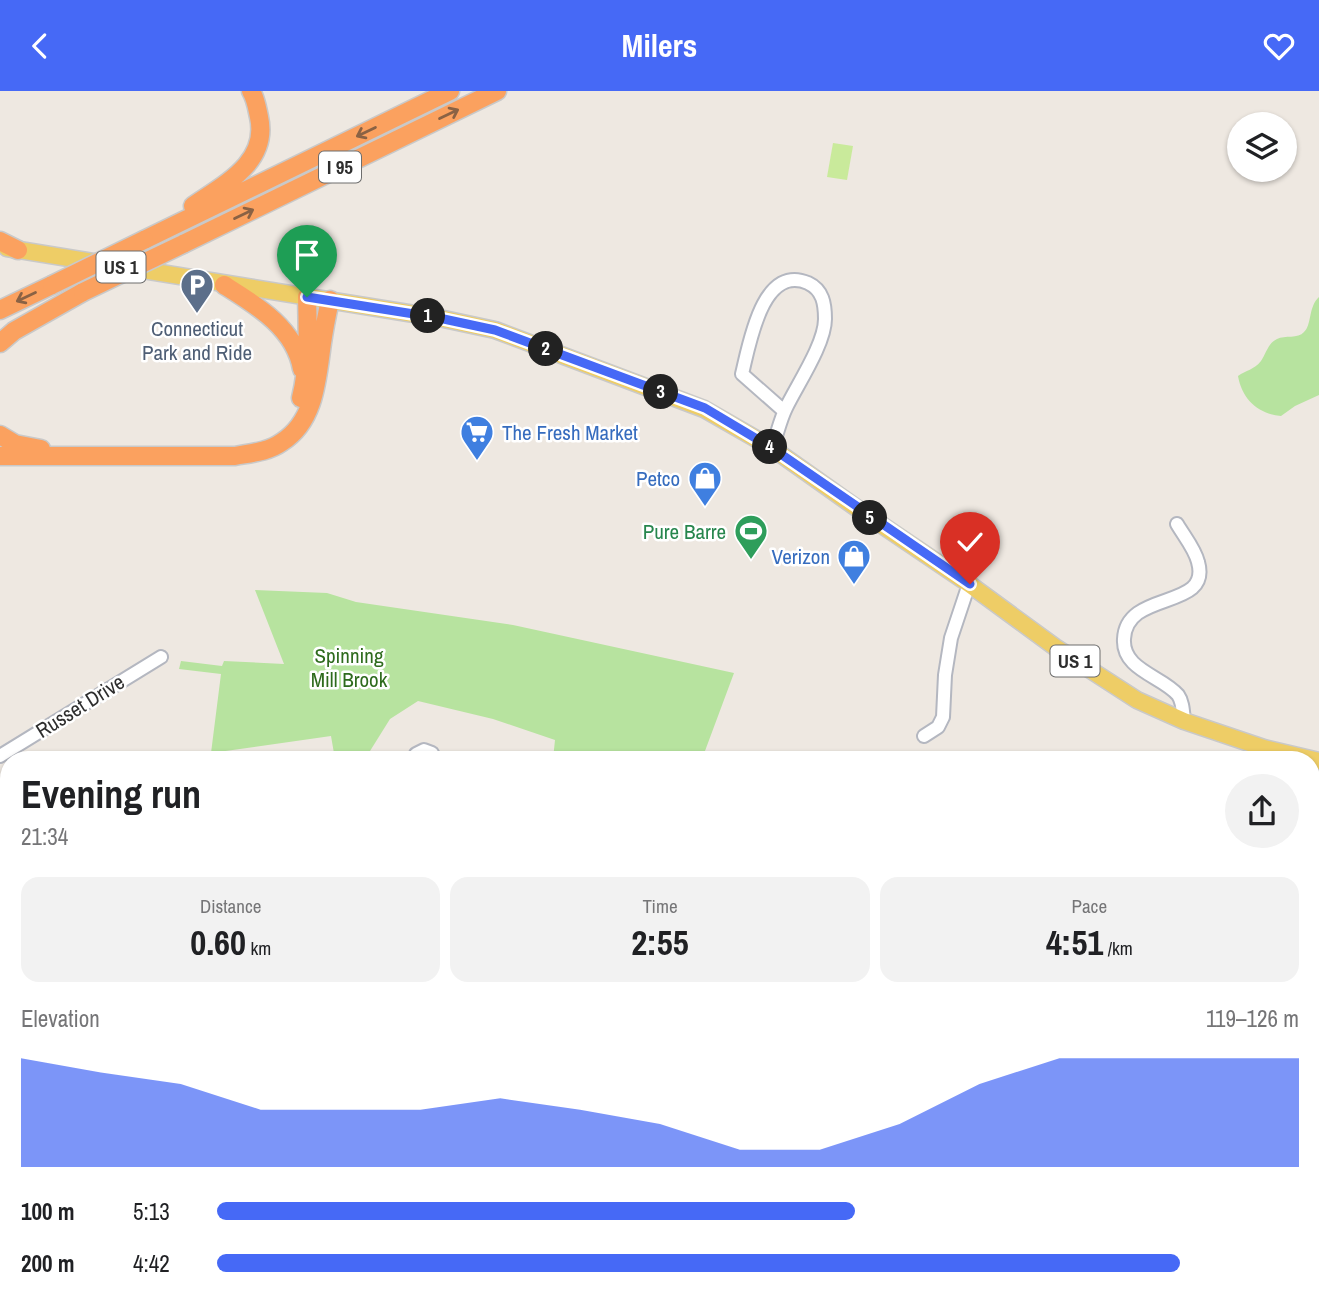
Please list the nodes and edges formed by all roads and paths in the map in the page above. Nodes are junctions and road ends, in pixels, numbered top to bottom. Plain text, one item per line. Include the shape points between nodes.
1 (251, 91) edge
2 (450, 91) edge
3 (497, 91) edge
4 (144, 240) junction
5 (0, 241) edge
6 (9, 249) edge
7 (224, 285) junction
8 (83, 292) junction
9 (307, 297) junction
10 (330, 300) junction
11 (0, 310) edge
12 (0, 331) edge
13 (0, 343) edge
14 (304, 387) junction
15 (785, 411) junction
16 (0, 435) edge
17 (772, 448) junction
18 (0, 456) edge
19 (1177, 524) dead end
20 (970, 584) junction
21 (160, 657) dead end
22 (1184, 721) junction
23 (924, 736) dead end
24 (8, 751) edge
25 (1277, 751) edge

1 - 4 highway via 261,125 258,150 243,171
2 -> 4 highway, I 95
8 -> 3 highway, I 95, bridge
4 -> 11 highway, I 95, bridge
5 - 6 highway
6 - 7 main road, US 1
7 - 9 main road, US 1
7 - 14 highway via 265,311 282,329 302,364
8 - 12 highway, I 95
8 - 13 highway
9 - 10 main road, US 1
9 - 14 highway
10 - 17 main road, US 1 via 495,330 705,408
10 - 18 highway via 312,401 298,429 282,443 235,456
14 - 16 highway via 297,412 284,430 263,443 240,447 40,449 15,444
15 - 15 street via 825,322 823,298 816,287 802,281 788,281 766,298 742,374
15 - 17 street
17 - 20 main road, US 1
19 - 22 street via 1198,562 1199,579 1184,595 1142,608 1128,624 1124,649 1134,663 1177,693
20 - 22 main road, US 1 via 1137,700
20 - 23 street via 951,638 943,717 938,727
21 - 24 street, Russet Drive
22 - 25 main road, US 1

